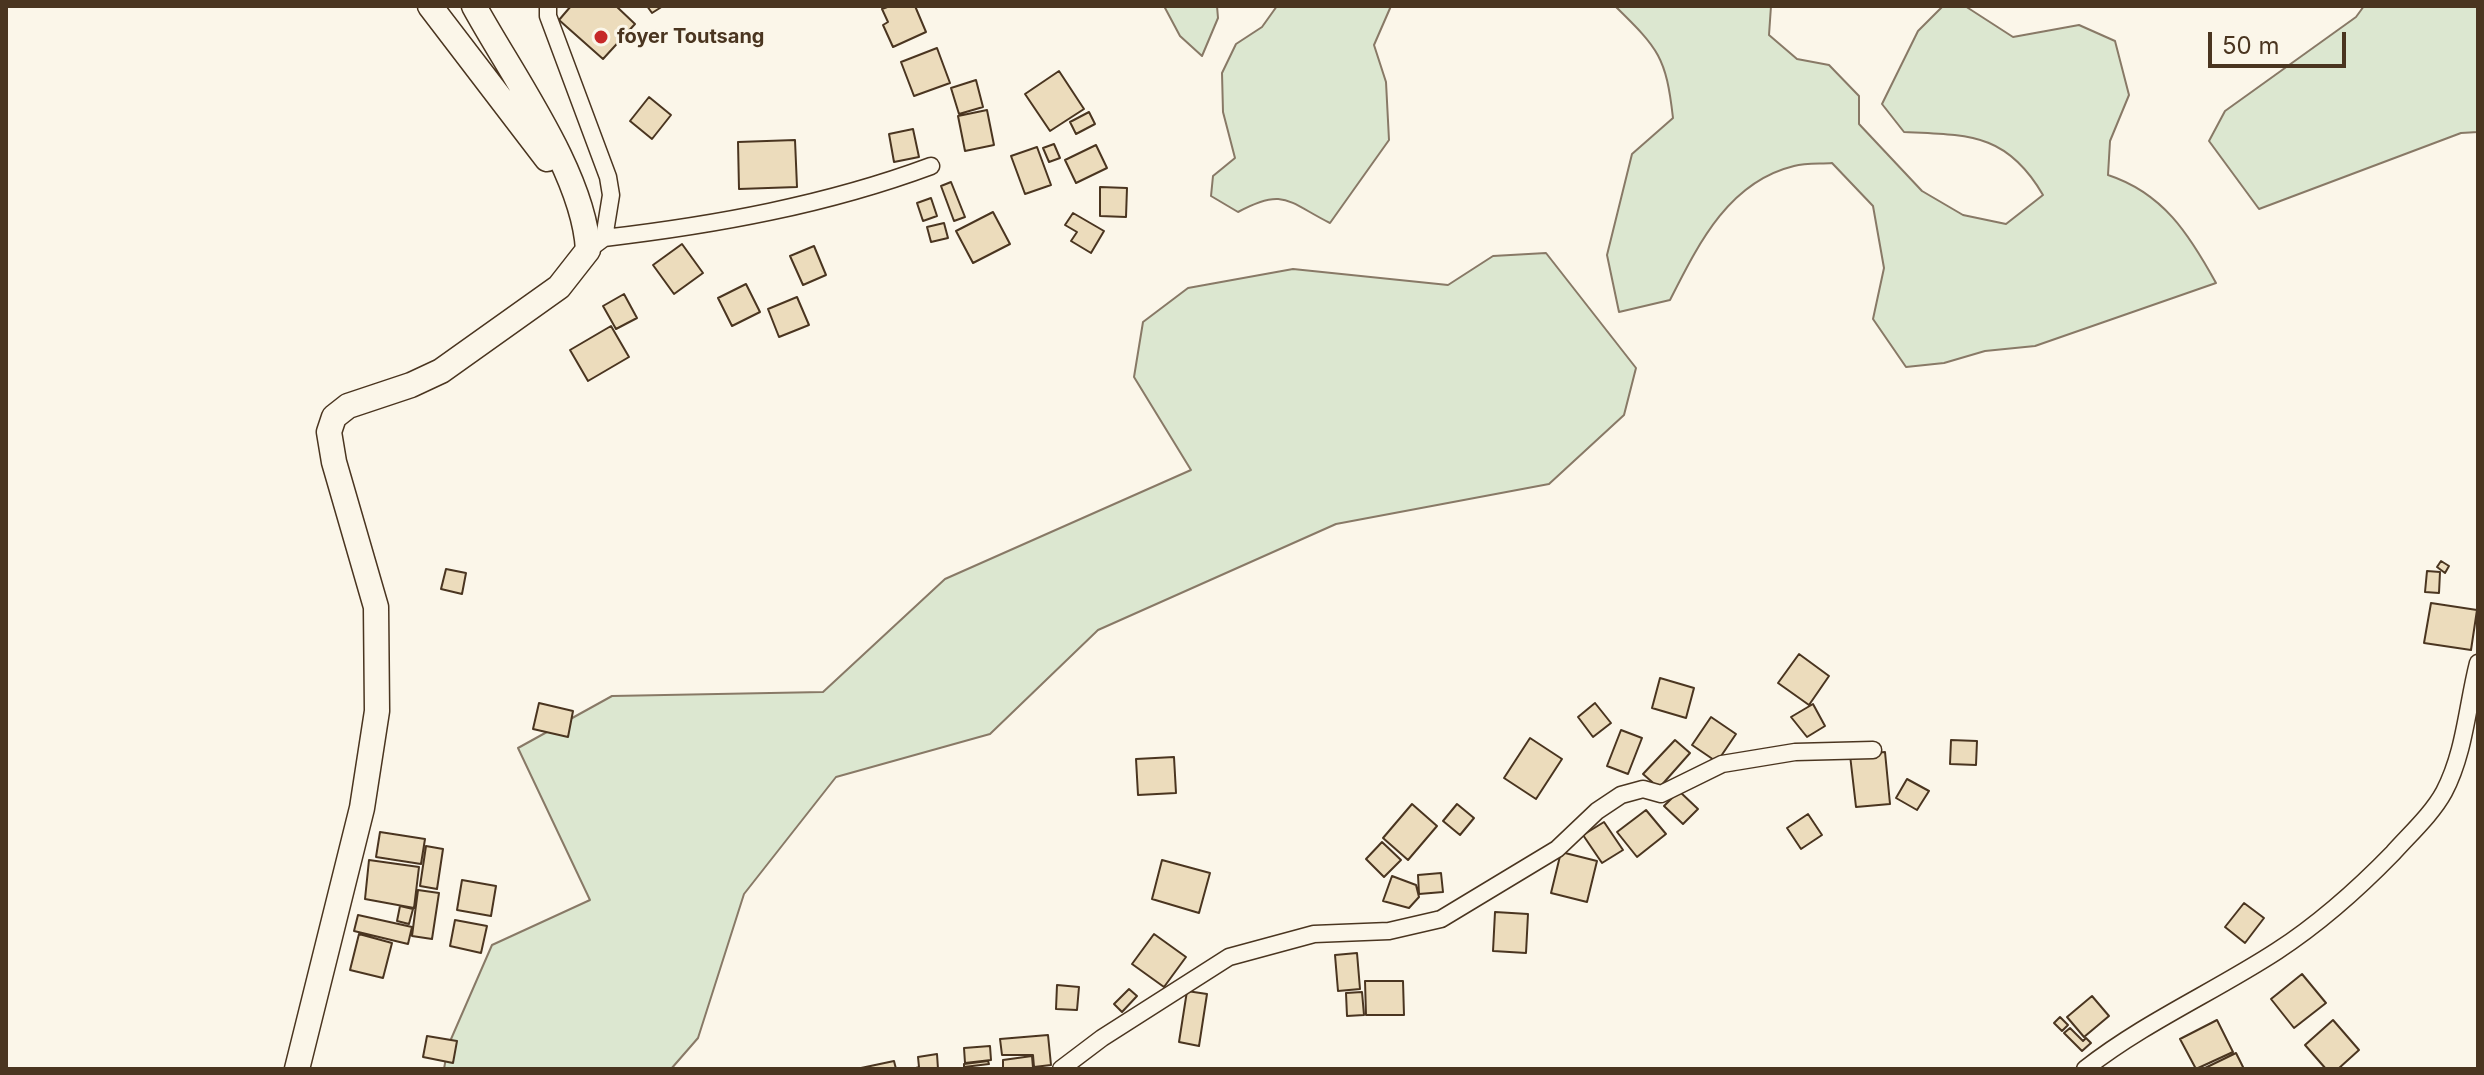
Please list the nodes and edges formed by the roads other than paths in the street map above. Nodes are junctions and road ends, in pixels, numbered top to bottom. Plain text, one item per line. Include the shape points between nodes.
1 (430, 6) edge
2 (474, 6) edge
3 (548, 6) edge
4 (931, 166) dead end
5 (578, 198) junction
6 (596, 244) junction
7 (2478, 663) edge
8 (1873, 750) dead end
9 (297, 1069) edge
10 (1061, 1069) edge
11 (2085, 1069) edge

1 - 5 street
2 - 5 street
3 - 6 street via 608,177 611,195
4 - 6 street via 833,198
5 - 6 street
6 - 9 street via 559,287 441,371 348,406 334,417 329,432 334,462 376,607 377,711 362,808
7 - 11 street via 2469,714 2443,794 2379,867 2328,914 2276,951 2153,1021
8 - 10 street via 1795,752 1722,764 1661,794 1643,789 1621,795 1557,849 1441,919 1389,931 1314,934 1229,957

